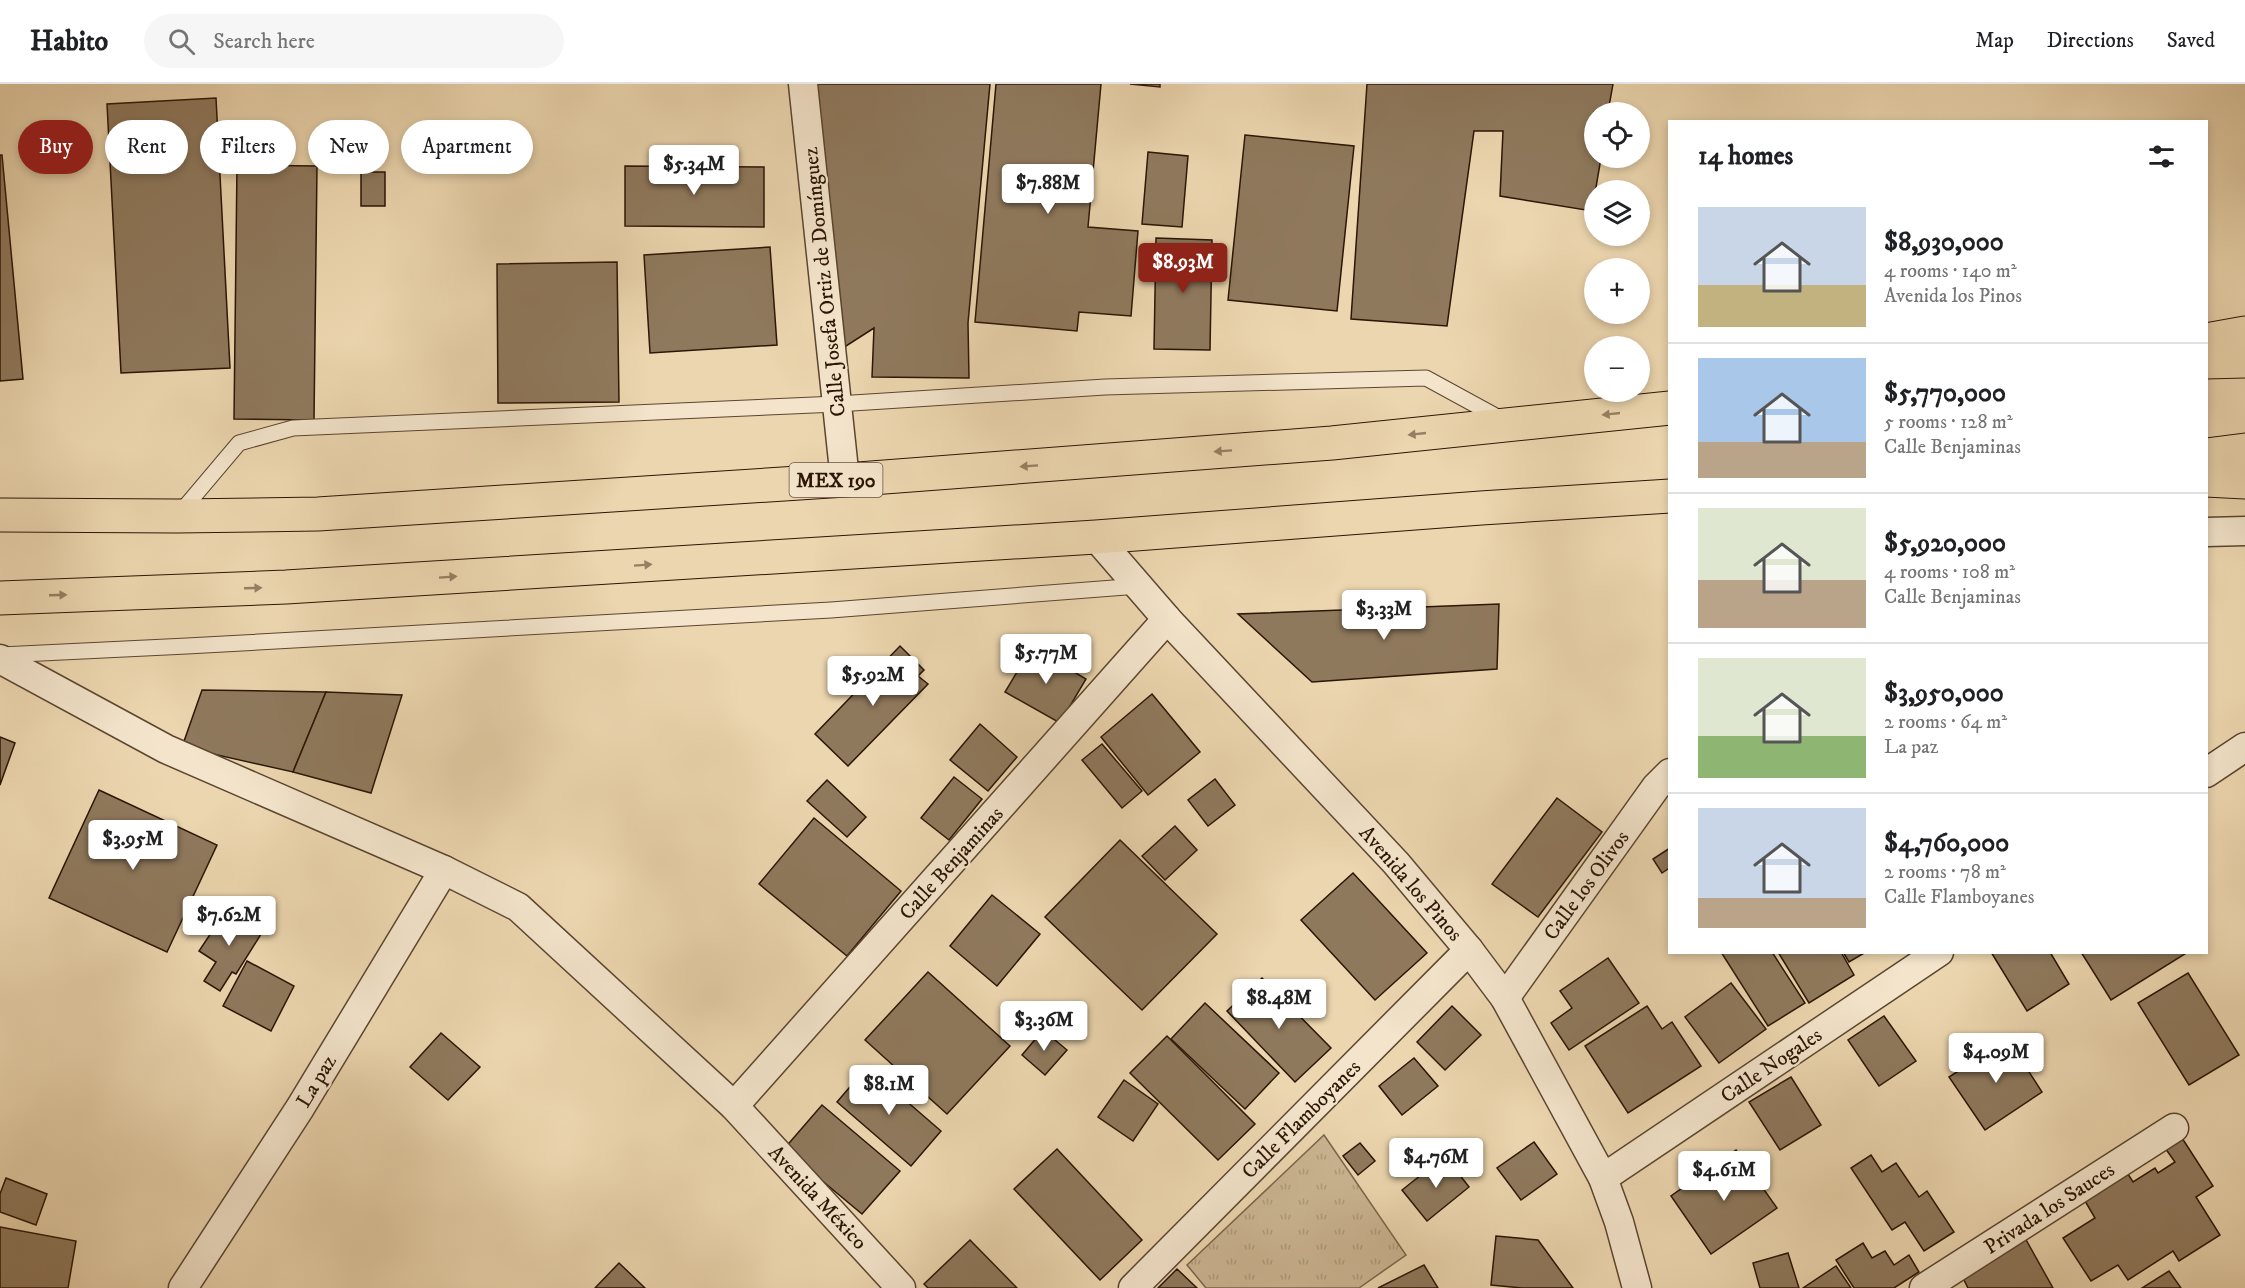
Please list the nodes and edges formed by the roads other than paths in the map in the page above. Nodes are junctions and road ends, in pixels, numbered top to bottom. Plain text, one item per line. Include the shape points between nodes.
1 (803, 84) edge
2 (2245, 333) edge
3 (2208, 340) edge
4 (2245, 361) edge
5 (2208, 362) edge
6 (837, 404) junction
7 (1668, 408) edge
8 (1510, 424) junction
9 (2245, 450) edge
10 (2208, 455) edge
11 (845, 480) junction
12 (2208, 480) edge
13 (2245, 482) edge
14 (1668, 496) edge
15 (5, 513) edge
16 (177, 516) junction
17 (2245, 531) edge
18 (2208, 532) edge
19 (1096, 537) junction
20 (1139, 586) junction
21 (0, 598) edge
22 (1167, 619) junction
23 (0, 657) edge
24 (2245, 747) edge
25 (2208, 772) edge
26 (1668, 775) edge
27 (444, 870) junction
28 (1469, 950) junction
29 (1936, 954) edge
30 (1505, 998) junction
31 (734, 1106) junction
32 (2174, 1128) dead end
33 (1603, 1178) junction
34 (183, 1288) edge
35 (901, 1288) edge
36 (1133, 1288) edge
37 (1637, 1288) edge
38 (1924, 1288) edge

1 - 6 street, Calle Josefa Ortiz de Domínguez
2 - 3 main road
4 - 5 main road
6 - 8 lane via 1105,387 1426,378
6 - 11 street, Calle Josefa Ortiz de Domínguez
6 - 16 lane via 293,428 239,443
7 -> 8 main road, MEX 190
8 -> 11 main road, MEX 190 via 1332,443
9 - 10 main road
11 - 16 main road, MEX 190 via 318,514
12 - 13 main road
14 - 19 main road
15 - 16 main road, MEX 190
17 - 18 street
19 - 20 street, Avenida los Pinos
21 -> 19 main road via 298,586
20 - 22 street, Avenida los Pinos
20 - 23 lane via 831,610
22 - 28 street, Avenida los Pinos via 1396,863
22 - 31 street, Calle Benjaminas
23 - 27 street, Avenida México via 166,749
24 - 25 street
26 - 30 street, Calle los Olivos
27 - 31 street, Avenida México via 518,908
27 - 34 street, La paz via 300,1108
28 - 30 street, Avenida los Pinos
28 - 36 street, Calle Flamboyanes
29 - 33 street, Calle Nogales
30 - 33 street, Avenida los Pinos
31 - 35 street, Avenida México
32 - 38 street, Privada los Sauces
33 - 37 street, Avenida los Pinos

